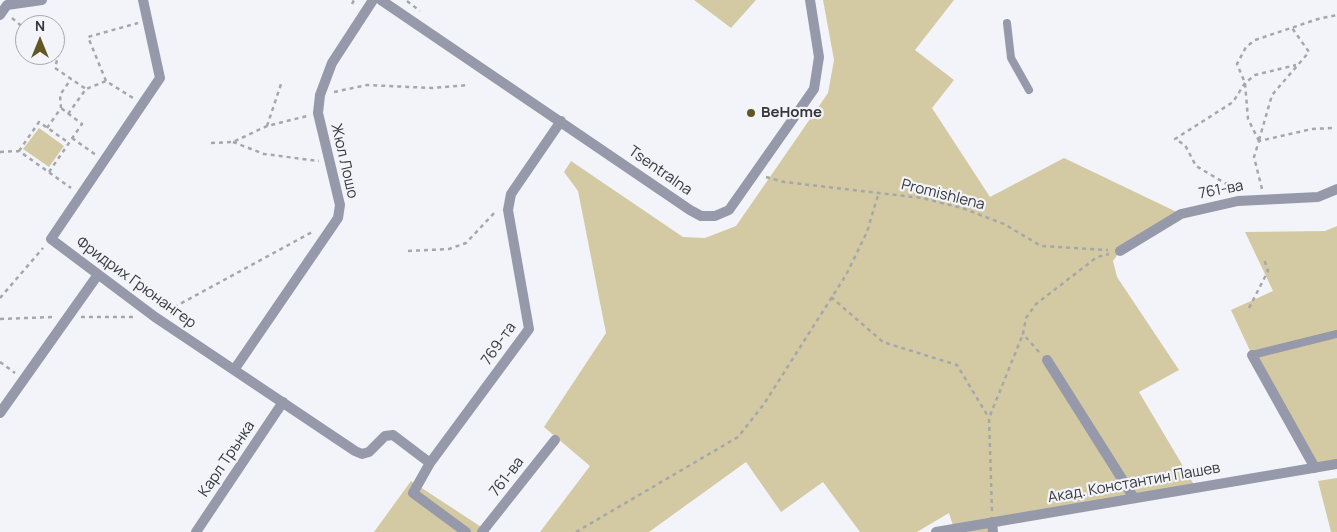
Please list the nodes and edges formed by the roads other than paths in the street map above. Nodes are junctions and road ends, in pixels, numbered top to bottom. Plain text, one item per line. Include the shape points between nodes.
1 (42, 0) edge
2 (144, 0) edge
3 (373, 0) edge
4 (381, 0) edge
5 (810, 0) edge
6 (2, 13) edge
7 (1007, 23) dead end
8 (1029, 90) dead end
9 (561, 120) junction
10 (1337, 189) edge
11 (1120, 251) road end
12 (97, 276) junction
13 (1337, 334) edge
14 (1252, 355) joint
15 (1047, 360) road end
16 (234, 370) junction
17 (283, 402) junction
18 (0, 413) edge
19 (555, 440) dead end
20 (430, 463) junction
21 (1337, 464) edge
22 (1315, 468) junction
23 (1134, 498) junction
24 (993, 527) edge
25 (196, 532) edge
26 (466, 532) edge
27 (482, 532) edge
28 (936, 532) edge

1 - 6 street via 7,5
2 - 12 street, Фридрих Грюнангер via 160,78 51,239
3 - 16 street, Жюл Лошо via 332,63 320,95 318,113 340,205 338,218
4 - 9 street, Tsentralna
5 - 9 street, Tsentralna via 819,57 814,89 729,210 715,216 701,216
7 - 8 lane via 1011,58
9 - 20 street, 769-та via 511,194 508,210 529,329
10 - 11 street, 761-ва via 1318,197 1238,201 1181,214
12 - 16 street, Фридрих Грюнангер
12 - 18 street
13 - 14 lane
14 - 22 street
15 - 23 street
16 - 17 street, Фридрих Грюнангер
17 - 20 street, Фридрих Грюнангер via 362,454 369,452 385,436 393,435
17 - 25 street, Карл Трънка
19 - 27 street, 761-ва
20 - 26 street via 415,488 415,496
21 - 22 street, Акад. Константин Пашев
22 - 23 street, Акад. Константин Пашев
23 - 24 street, Акад. Константин Пашев
24 - 28 street, Акад. Константин Пашев

